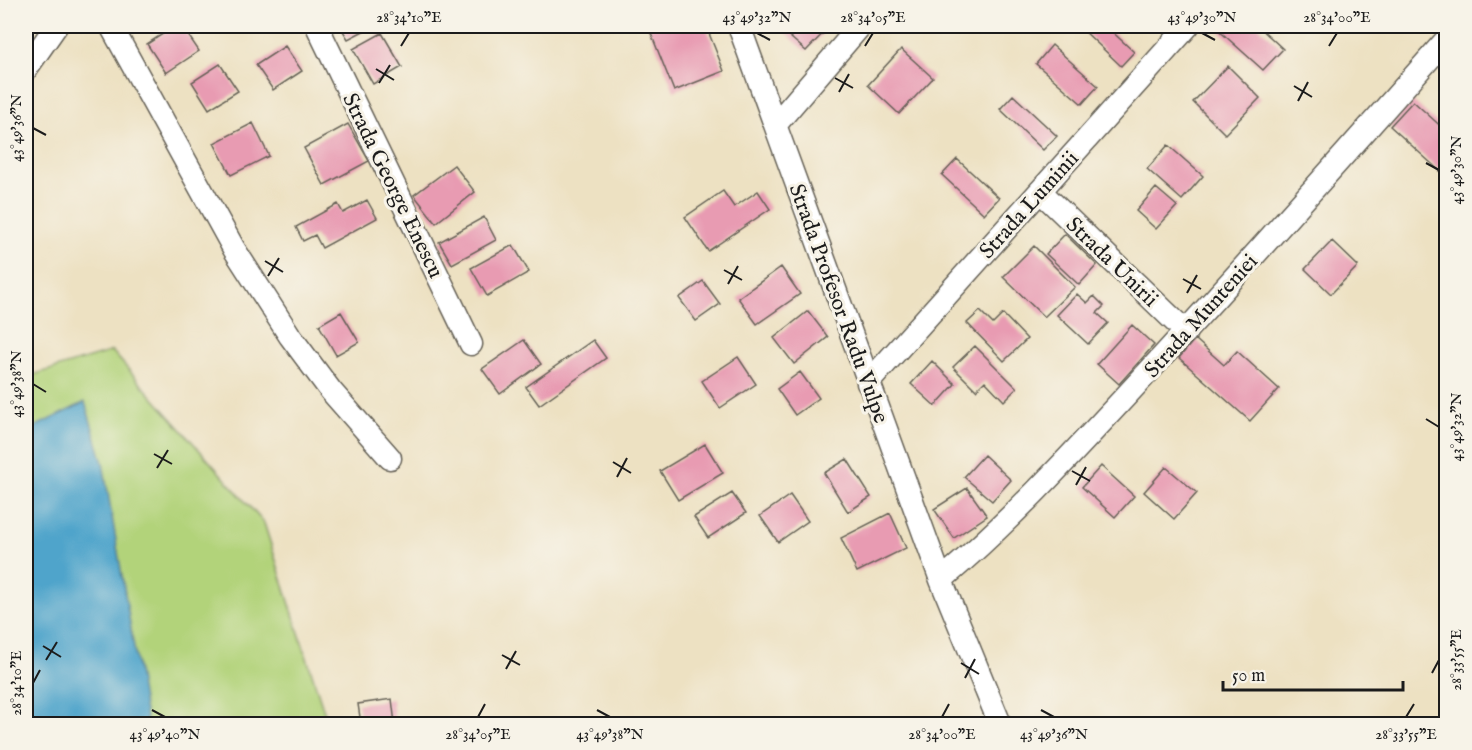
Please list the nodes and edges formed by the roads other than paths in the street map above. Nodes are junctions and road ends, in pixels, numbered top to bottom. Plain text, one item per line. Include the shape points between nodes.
1 (56, 26) edge
2 (111, 26) edge
3 (317, 26) edge
4 (739, 26) edge
5 (860, 26) edge
6 (1188, 26) edge
7 (1446, 40) edge
8 (26, 69) edge
9 (776, 124) junction
10 (1040, 190) junction
11 (1186, 332) junction
12 (471, 344) dead end
13 (868, 383) junction
14 (390, 458) dead end
15 (941, 580) junction
16 (1000, 724) edge

1 - 8 street
2 - 14 street via 211,210 283,326 331,391
3 - 12 street, Strada George Enescu
4 - 9 street, Strada Profesor Radu Vulpe
5 - 9 street
6 - 10 street, Strada Luminii
7 - 11 street, Strada Munteniei
9 - 13 street, Strada Profesor Radu Vulpe
10 - 11 street, Strada Unirii
10 - 13 street, Strada Luminii
11 - 15 street, Strada Munteniei via 1038,491
13 - 15 street, Strada Profesor Radu Vulpe
15 - 16 street, Strada Profesor Radu Vulpe

